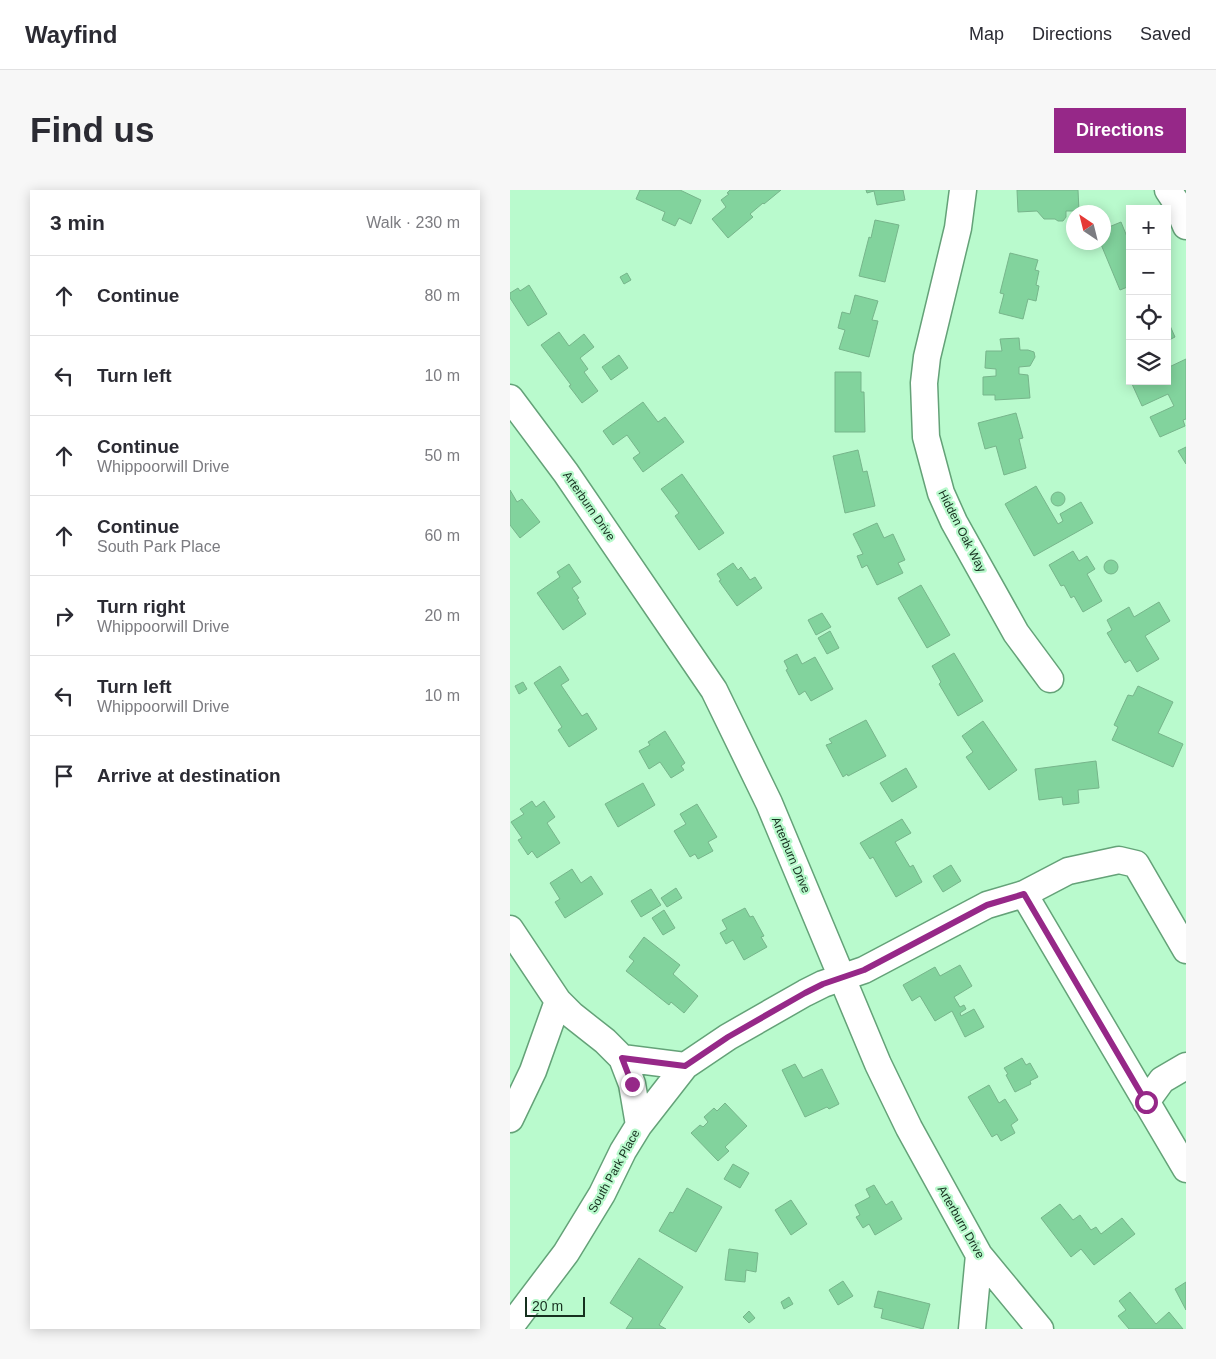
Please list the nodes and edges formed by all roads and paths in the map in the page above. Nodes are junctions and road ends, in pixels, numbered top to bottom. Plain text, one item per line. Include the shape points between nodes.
1 (963, 190) edge
2 (1168, 190) edge
3 (1186, 226) edge
4 (510, 398) edge
5 (1050, 679) dead end
6 (1024, 894) junction
7 (510, 929) edge
8 (1186, 950) edge
9 (842, 978) junction
10 (558, 1001) junction
11 (622, 1058) junction
12 (685, 1066) junction
13 (1186, 1066) edge
14 (1146, 1102) junction
15 (510, 1119) edge
16 (639, 1125) junction
17 (1186, 1169) edge
18 (979, 1255) junction
19 (510, 1327) edge
20 (972, 1329) edge
21 (1040, 1329) edge

1 - 5 street, Hidden Oak Way via 958,228 927,357 926,437 941,493 954,522 1016,633
2 - 3 street
4 - 9 street, Arterburn Drive via 566,473 714,690 769,803
6 - 8 street, South Park Place via 1068,871 1119,860 1136,864
6 - 9 street, South Park Place via 987,905 864,970
6 - 14 street
7 - 10 street
9 - 12 street, South Park Place via 817,987 754,1022
9 - 18 street, Arterburn Drive via 909,1128
10 - 11 street
10 - 15 street via 533,1071
11 - 12 street
11 - 16 street via 632,1084
12 - 16 street, South Park Place
13 - 14 street via 1162,1080
14 - 17 street
16 - 19 street, South Park Place via 566,1253
18 - 20 street
18 - 21 street, Arterburn Drive

